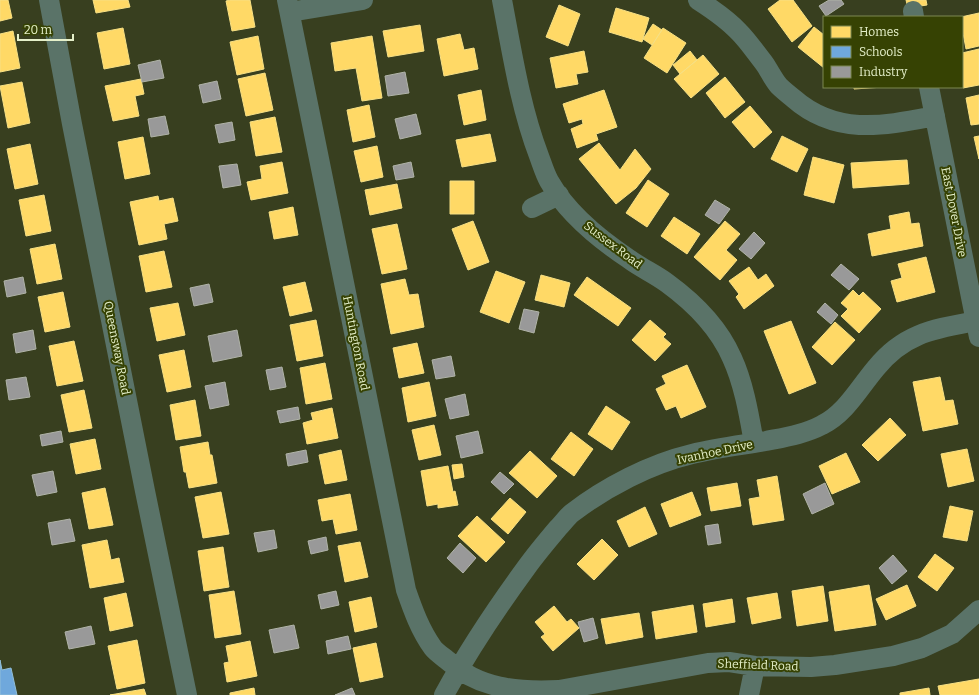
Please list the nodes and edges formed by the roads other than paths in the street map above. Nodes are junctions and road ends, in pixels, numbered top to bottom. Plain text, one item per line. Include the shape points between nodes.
1 (49, 0) edge
2 (363, 0) edge
3 (502, 0) edge
4 (698, 0) edge
5 (289, 6) edge
6 (929, 88) edge
7 (935, 116) junction
8 (559, 195) junction
9 (532, 208) dead end
10 (977, 329) edge
11 (754, 443) junction
12 (979, 610) edge
13 (755, 666) junction
14 (458, 670) junction
15 (187, 695) edge
16 (444, 695) edge
17 (749, 695) edge

1 - 15 street, Queensway Road
2 - 5 street
3 - 8 street, Sussex Road via 532,137 549,181
4 - 7 street via 739,31 779,86 816,114 831,120 858,125 891,125
5 - 14 street, Huntington Road via 406,590 416,618 434,649
6 - 7 street, East Dover Drive
7 - 10 street, East Dover Drive
8 - 9 street
8 - 11 street, Sussex Road via 570,210 593,232 629,259 668,283 709,322 732,358 748,409
10 - 11 street, Ivanhoe Drive via 935,329 918,335 888,354 854,397 824,424 807,433
11 - 14 street, Ivanhoe Drive via 691,454 659,465 613,486 571,514 542,546 520,576
12 - 13 street, Sheffield Road via 952,634 922,648 893,656 812,667
13 - 14 street, Sheffield Road via 729,662 708,663 559,690 538,691 506,689
13 - 17 street
14 - 16 street, Ivanhoe Drive

